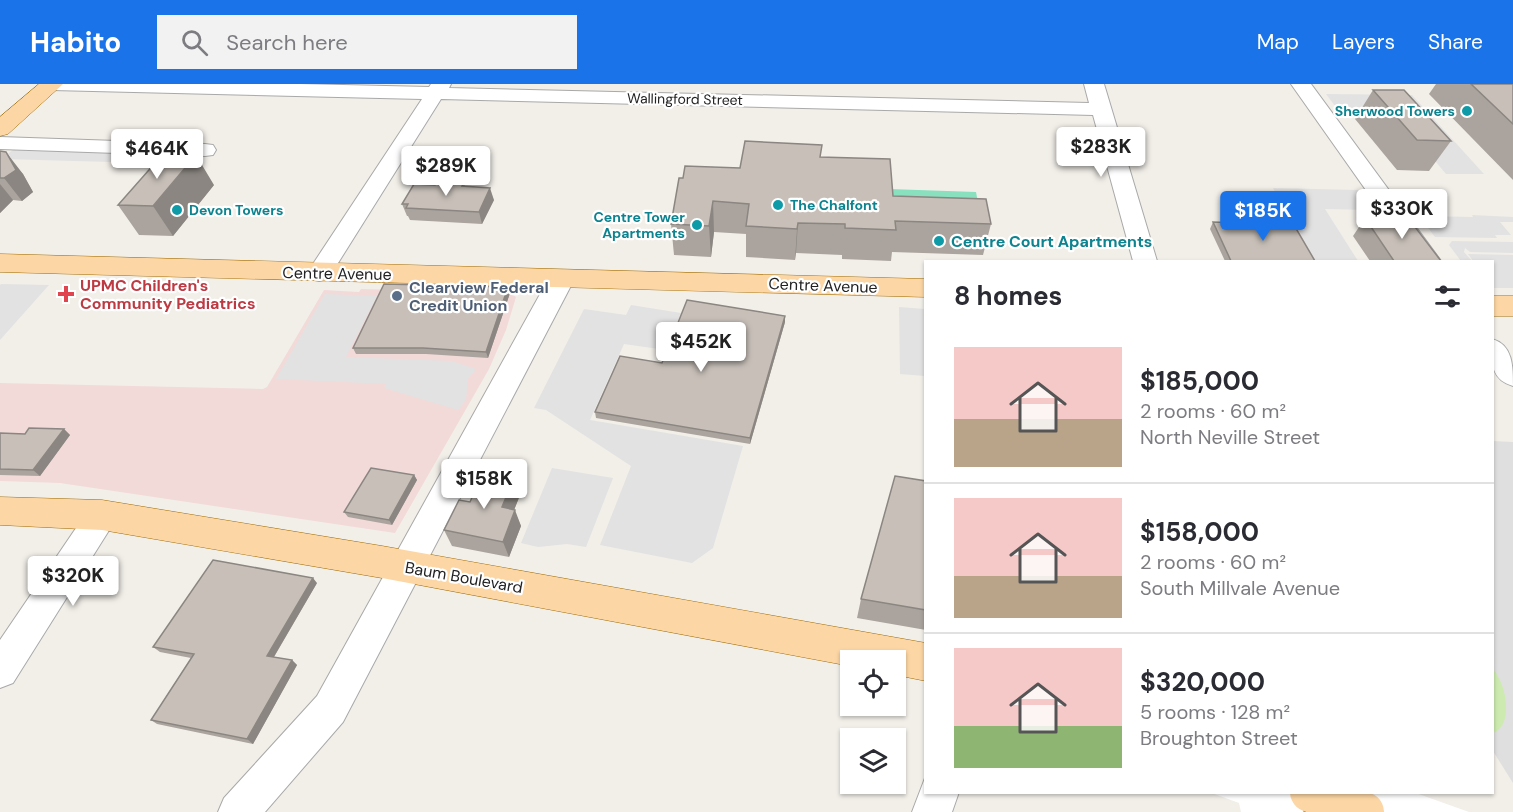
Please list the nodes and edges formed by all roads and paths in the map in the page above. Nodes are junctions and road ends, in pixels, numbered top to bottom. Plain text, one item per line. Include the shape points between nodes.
1 (52, 84) edge
2 (1094, 84) edge
3 (1301, 84) edge
4 (438, 88) edge
5 (1102, 110) junction
6 (0, 129) edge
7 (0, 143) edge
8 (206, 150) dead end
9 (1145, 260) edge
10 (1428, 260) edge
11 (0, 263) edge
12 (319, 273) junction
13 (562, 278) junction
14 (924, 288) edge
15 (1494, 306) edge
16 (1513, 306) edge
17 (1494, 351) edge
18 (1513, 376) edge
19 (0, 511) edge
20 (102, 515) junction
21 (407, 567) junction
22 (924, 662) edge
23 (0, 671) edge
24 (938, 794) edge
25 (1315, 794) edge
26 (238, 812) edge
27 (932, 812) edge
28 (1364, 812) edge

1 - 4 street, Wallingford Street
1 - 6 main road
2 - 5 street
3 - 10 street
4 - 5 street, Wallingford Street
4 - 12 street
5 - 9 street
7 - 8 street
11 - 12 main road, Centre Avenue
12 - 13 main road, Centre Avenue
13 - 14 main road, Centre Avenue
13 - 21 street
15 - 16 main road
17 - 18 street
19 - 20 main road, Baum Boulevard
20 - 21 main road, Baum Boulevard
20 - 23 street
21 - 22 main road, Baum Boulevard
21 - 26 street via 330,709
24 - 27 street
25 - 28 main road, bridge

